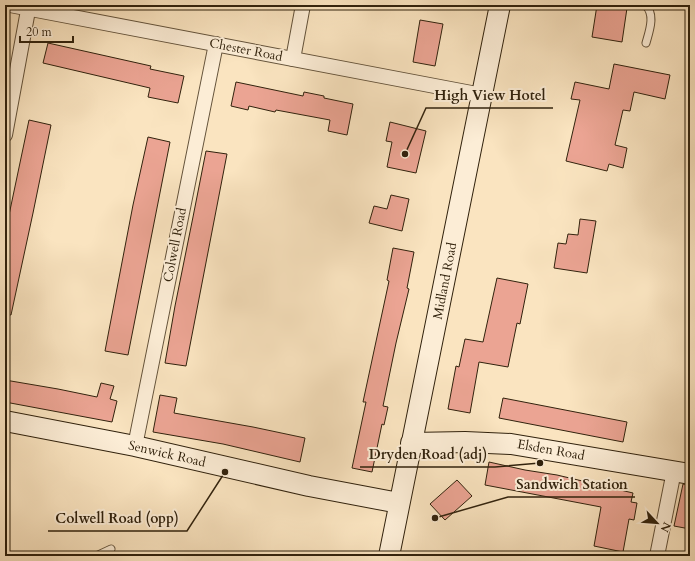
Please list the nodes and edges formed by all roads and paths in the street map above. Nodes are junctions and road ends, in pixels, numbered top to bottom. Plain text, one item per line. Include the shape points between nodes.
1 (10, 5) edge
2 (303, 5) edge
3 (500, 5) edge
4 (645, 5) edge
5 (29, 7) edge
6 (646, 43) dead end
7 (216, 44) junction
8 (293, 59) junction
9 (482, 95) junction
10 (5, 135) edge
11 (5, 421) edge
12 (411, 443) junction
13 (135, 446) junction
14 (682, 473) edge
15 (399, 503) junction
16 (111, 549) dead end
17 (96, 556) edge
18 (389, 556) edge
19 (657, 556) edge

1 - 5 street, Chester Road
2 - 8 street
3 - 9 main road, Midland Road
4 - 6 lane via 649,8 651,20
5 - 7 street, Chester Road
5 - 10 street
7 - 8 street, Chester Road
7 - 13 street, Colwell Road
8 - 9 street, Chester Road
9 - 12 main road, Midland Road
11 - 13 main road, Senwick Road
12 - 14 main road, Elsden Road via 511,444
12 - 15 main road, Midland Road
13 - 15 main road, Senwick Road via 309,486
14 - 19 street
15 - 18 main road, Midland Road
16 - 17 lane

